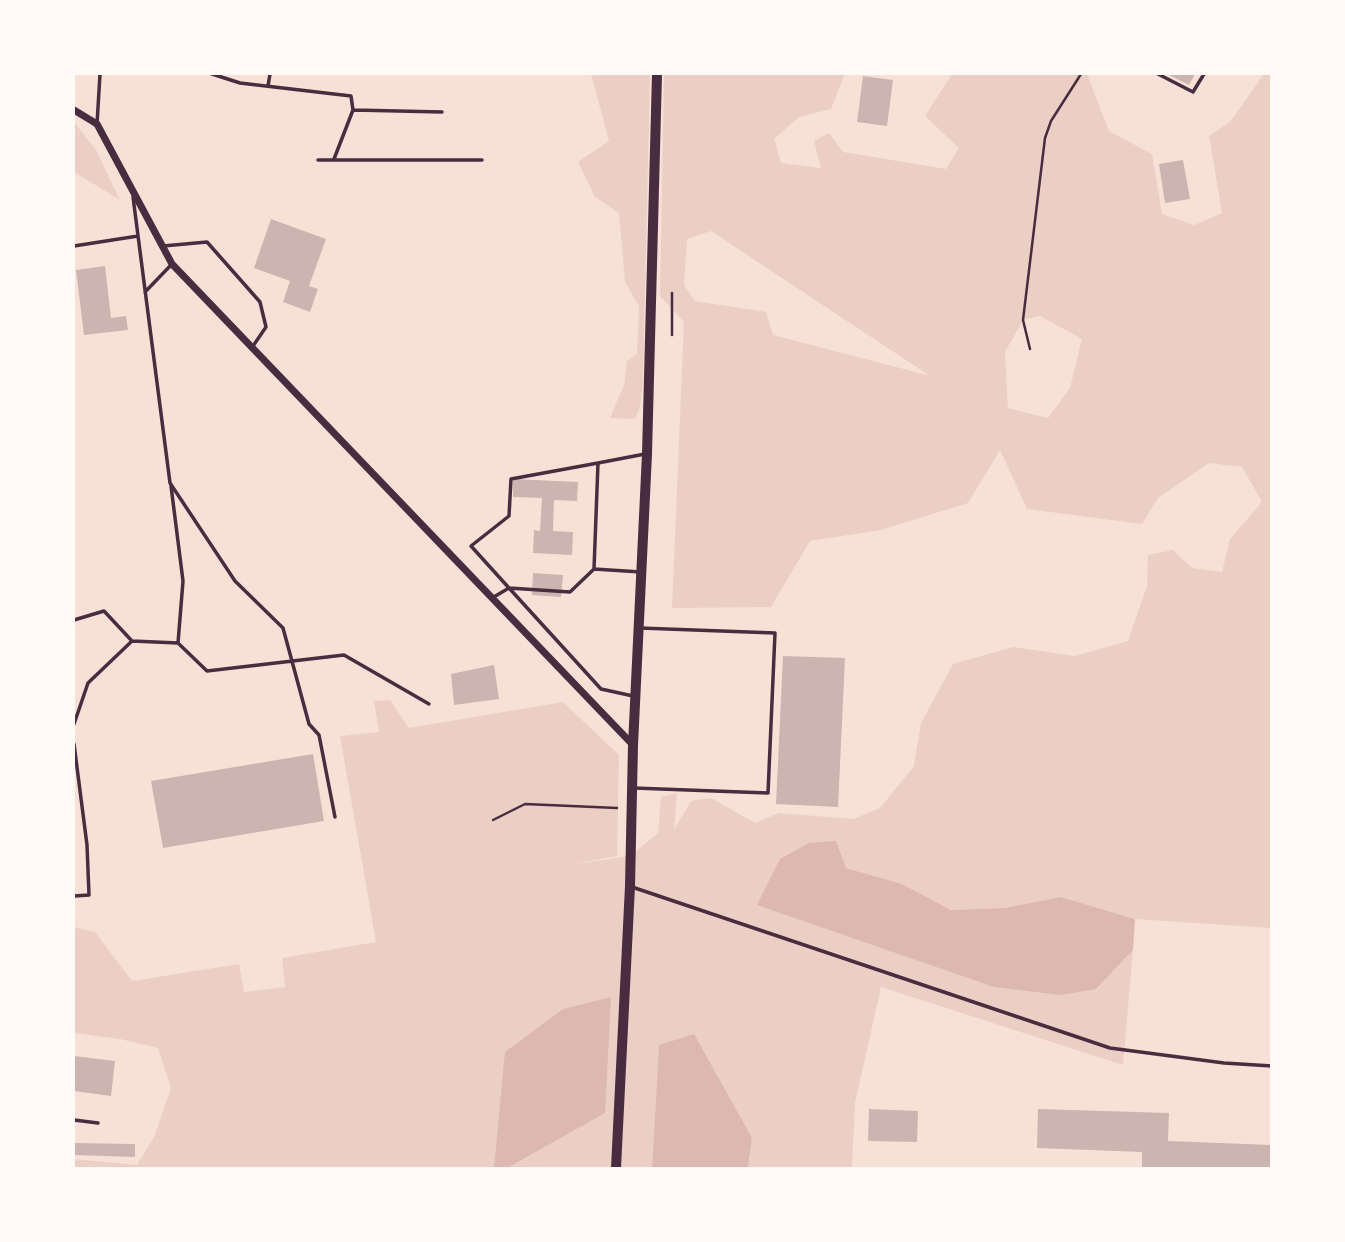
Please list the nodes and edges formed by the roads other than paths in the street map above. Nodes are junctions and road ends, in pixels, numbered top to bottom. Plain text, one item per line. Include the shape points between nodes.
1 (100, 74) edge
2 (212, 74) edge
3 (271, 74) edge
4 (657, 74) edge
5 (1158, 74) edge
6 (1204, 74) edge
7 (268, 86) junction
8 (74, 110) edge
9 (353, 110) junction
10 (442, 111) dead end
11 (97, 124) junction
12 (334, 159) junction
13 (318, 160) dead end
14 (482, 160) dead end
15 (132, 188) junction
16 (138, 236) junction
17 (74, 246) edge
18 (162, 246) junction
19 (172, 264) junction
20 (145, 292) junction
21 (251, 348) junction
22 (647, 454) junction
23 (598, 463) junction
24 (170, 483) junction
25 (594, 569) junction
26 (641, 572) junction
27 (509, 588) junction
28 (491, 598) junction
29 (74, 620) edge
30 (638, 628) junction
31 (132, 641) junction
32 (178, 643) junction
33 (294, 661) junction
34 (635, 696) junction
35 (429, 704) dead end
36 (74, 724) edge
37 (74, 744) edge
38 (633, 745) junction
39 (632, 788) junction
40 (335, 817) dead end
41 (630, 886) junction
42 (74, 895) edge
43 (1272, 1066) edge
44 (74, 1120) edge
45 (98, 1123) dead end
46 (616, 1168) edge

1 - 11 lane
2 - 7 lane
3 - 7 lane
4 - 22 street
5 - 6 lane via 1193,92
7 - 9 lane via 351,96
8 - 11 street
9 - 10 lane
9 - 12 lane
11 - 15 street
12 - 13 lane
12 - 14 lane
15 - 16 lane
15 - 18 street
16 - 17 lane
16 - 20 lane
18 - 19 street
18 - 21 lane via 207,242 260,302 266,327
19 - 20 lane
19 - 21 street
20 - 24 lane
21 - 28 street
22 - 23 lane
22 - 26 street
23 - 25 lane
23 - 27 lane via 511,479 509,516 471,546
24 - 32 lane via 183,581
24 - 33 lane via 235,581 283,628
25 - 26 lane
25 - 27 lane via 570,592
26 - 30 street
27 - 28 lane
27 - 34 lane via 601,689
28 - 38 street
29 - 31 lane via 104,611
30 - 34 street
30 - 39 lane via 775,634 768,793
31 - 32 lane
31 - 36 lane via 88,683
32 - 33 lane via 207,671
33 - 35 lane via 344,655
33 - 40 lane via 309,724 319,735
34 - 38 street
37 - 42 lane via 89,895
38 - 39 street
39 - 41 street
41 - 43 lane via 1110,1048
41 - 46 street
44 - 45 lane

